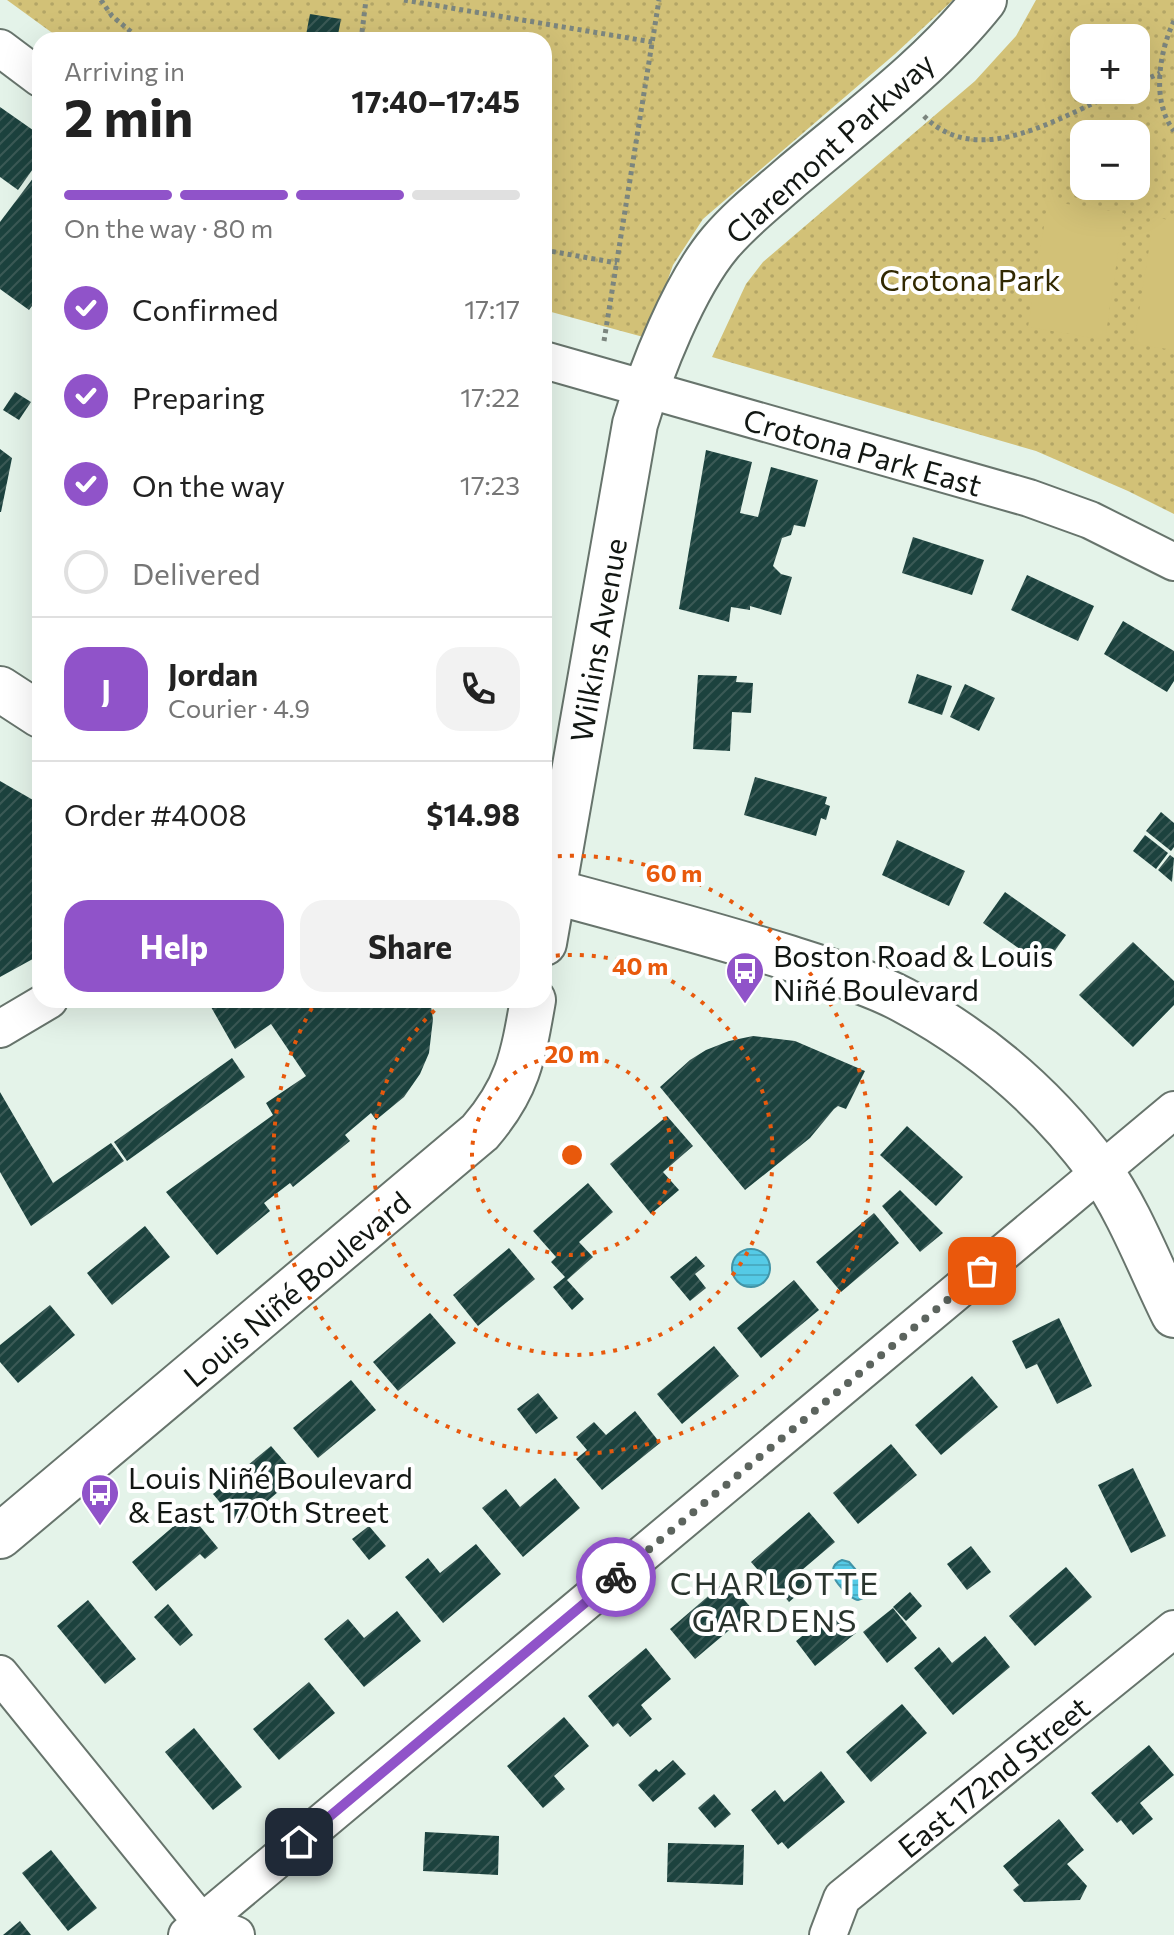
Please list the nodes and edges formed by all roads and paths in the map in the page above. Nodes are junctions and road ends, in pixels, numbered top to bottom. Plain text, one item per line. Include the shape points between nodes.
1 (101, 0) edge
2 (366, 0) edge
3 (404, 0) edge
4 (659, 0) edge
5 (984, 0) edge
6 (1174, 21) edge
7 (131, 32) edge
8 (362, 32) edge
9 (652, 42) junction
10 (0, 48) edge
11 (32, 72) edge
12 (1160, 73) junction
13 (1150, 78) edge
14 (1090, 104) edge
15 (924, 116) dead end
16 (1174, 131) edge
17 (552, 251) edge
18 (617, 263) junction
19 (604, 341) dead end
20 (552, 362) edge
21 (646, 389) junction
22 (1174, 562) edge
23 (0, 689) edge
24 (32, 710) edge
25 (552, 874) edge
26 (552, 891) edge
27 (35, 1008) edge
28 (531, 1008) edge
29 (0, 1029) edge
30 (1174, 1110) edge
31 (1101, 1172) junction
32 (1174, 1315) edge
33 (0, 1536) edge
34 (1174, 1629) edge
35 (0, 1674) edge
36 (195, 1929) edge
37 (236, 1935) edge
38 (828, 1935) edge

1 - 7 path
2 - 8 path
3 - 9 path
4 - 9 path
5 - 21 street, Claremont Parkway via 945,44 719,244 686,296
6 - 12 path via 1164,42
9 - 18 path
10 - 11 street
12 - 13 path
12 - 16 path via 1162,101
14 - 15 path via 1011,137 988,140 945,132
17 - 18 path
18 - 19 path
20 - 21 street, Crotona Park East
21 - 22 street, Crotona Park East via 1029,498 1090,520
21 - 25 street, Wilkins Avenue via 635,424
23 - 24 street
26 - 31 street via 767,951 865,982 903,1000 998,1062
27 - 29 street
28 - 33 street, Louis Niñé Boulevard via 509,1094 480,1132
30 - 31 street
31 - 32 street
31 - 36 street
34 - 38 street, East 172nd Street via 842,1898
35 - 36 street
36 - 37 street

